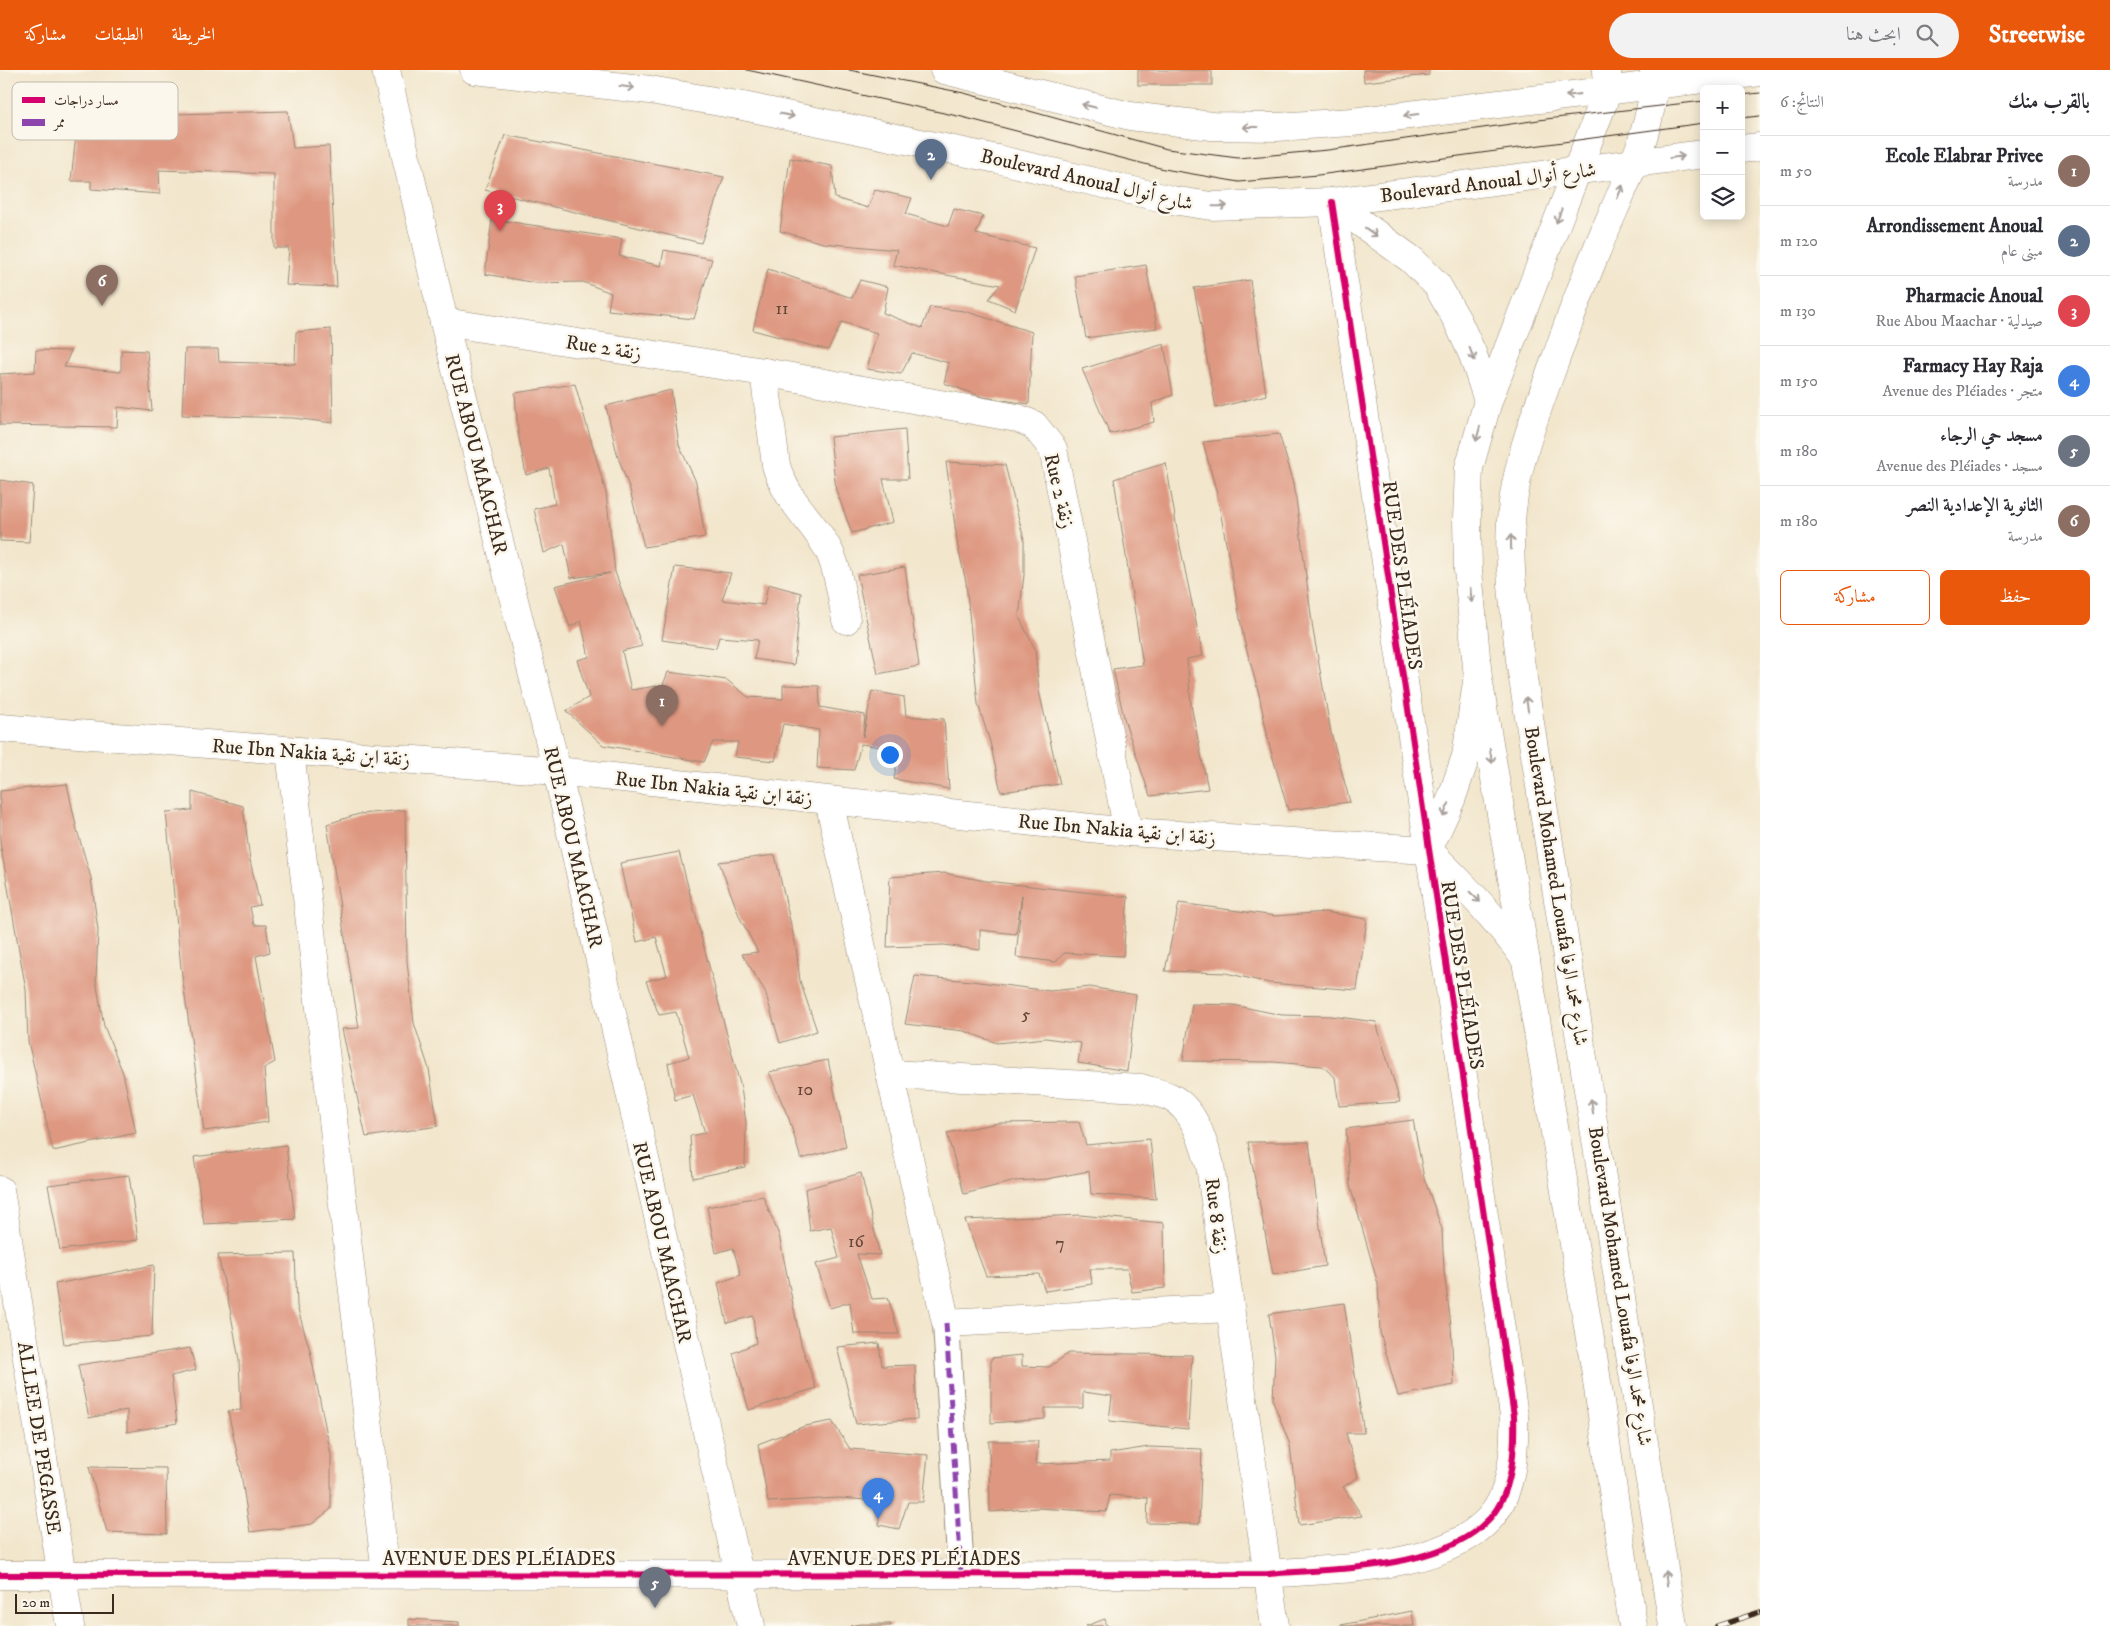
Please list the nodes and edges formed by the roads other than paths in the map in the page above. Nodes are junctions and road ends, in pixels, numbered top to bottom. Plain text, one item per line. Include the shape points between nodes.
1 (386, 70) edge
2 (474, 70) edge
3 (944, 70) edge
4 (1760, 72) edge
5 (972, 74) edge
6 (1654, 77) edge
7 (1607, 80) edge
8 (1760, 147) edge
9 (1745, 149) edge
10 (1700, 154) edge
11 (1633, 162) junction
12 (1576, 171) junction
13 (1332, 202) junction
14 (444, 322) junction
15 (764, 372) junction
16 (1488, 401) junction
17 (846, 620) dead end
18 (1478, 678) junction
19 (0, 728) edge
20 (290, 751) junction
21 (557, 771) junction
22 (829, 801) junction
23 (1128, 832) junction
24 (1428, 850) junction
25 (1526, 960) junction
26 (891, 1074) junction
27 (0, 1190) edge
28 (1229, 1308) junction
29 (946, 1323) junction
30 (386, 1574) junction
31 (739, 1574) junction
32 (961, 1574) junction
33 (1268, 1574) junction
34 (0, 1575) edge
35 (62, 1575) junction
36 (70, 1626) edge
37 (751, 1626) edge
38 (1275, 1626) edge
39 (1633, 1626) edge
40 (1673, 1626) edge

1 - 14 street, RUE ABOU MAACHAR
2 -> 13 street, Boulevard Anoual شارع أنوال via 650,90 743,106 856,128 1192,204
3 - 5 street
4 - 6 street
7 -> 5 street via 1352,122 1277,127 1212,126 1130,116
6 - 7 street
6 - 11 street, Boulevard Mohamed Louafa شارع محمد الوفا via 1652,108
7 - 12 street, Boulevard Mohamed Louafa شارع محمد الوفا
8 - 9 street
11 -> 10 street, Boulevard Anoual شارع أنوال
11 - 12 street, Boulevard Anoual شارع أنوال
40 -> 11 street, Boulevard Mohamed Louafa شارع محمد الوفا via 1520,660 1511,522 1515,489 1531,425
12 - 13 street, Boulevard Anoual شارع أنوال
12 -> 16 street, Boulevard Mohamed Louafa شارع محمد الوفا
13 -> 16 street via 1412,260 1437,285 1473,355
13 - 24 street, RUE DES PLÉIADES
14 - 15 street, Rue 2 زنقة
14 - 21 street, RUE ABOU MAACHAR
15 - 17 street via 780,479 785,491 829,552
15 - 23 street, Rue 2 زنقة via 1016,418 1034,425 1044,435 1053,450
16 -> 18 street, Boulevard Mohamed Louafa شارع محمد الوفا via 1469,468 1467,519 1468,570
18 -> 24 street via 1466,756 1451,800
18 -> 25 street, Boulevard Mohamed Louafa شارع محمد الوفا
19 - 20 street, Rue Ibn Nakia زنقة ابن نقية
20 - 21 street, Rue Ibn Nakia زنقة ابن نقية
20 - 30 street
21 - 22 street, Rue Ibn Nakia زنقة ابن نقية
21 - 31 street, RUE ABOU MAACHAR
22 - 23 street, Rue Ibn Nakia زنقة ابن نقية
22 - 26 street
23 - 24 street, Rue Ibn Nakia زنقة ابن نقية
24 -> 25 street via 1485,907
24 - 33 street, RUE DES PLÉIADES via 1514,1416 1515,1436 1508,1483 1490,1518 1435,1553 1411,1560
25 - 39 street, Boulevard Mohamed Louafa شارع محمد الوفا via 1595,1368
26 - 28 street, Rue 8 زنقة via 1140,1088 1171,1097 1188,1111 1210,1166
26 - 29 street
27 - 35 street, ALLEE DE PEGASSE
28 - 29 street
28 - 33 street, Rue 8 زنقة
29 - 32 street
30 - 31 street, AVENUE DES PLÉIADES
30 - 35 street, AVENUE DES PLÉIADES
31 - 32 street, AVENUE DES PLÉIADES
31 - 37 street, RUE ABOU MAACHAR
32 - 33 street, AVENUE DES PLÉIADES
33 - 38 street, Rue 8 زنقة
34 - 35 street, AVENUE DES PLÉIADES
35 - 36 street, ALLEE DE PEGASSE

